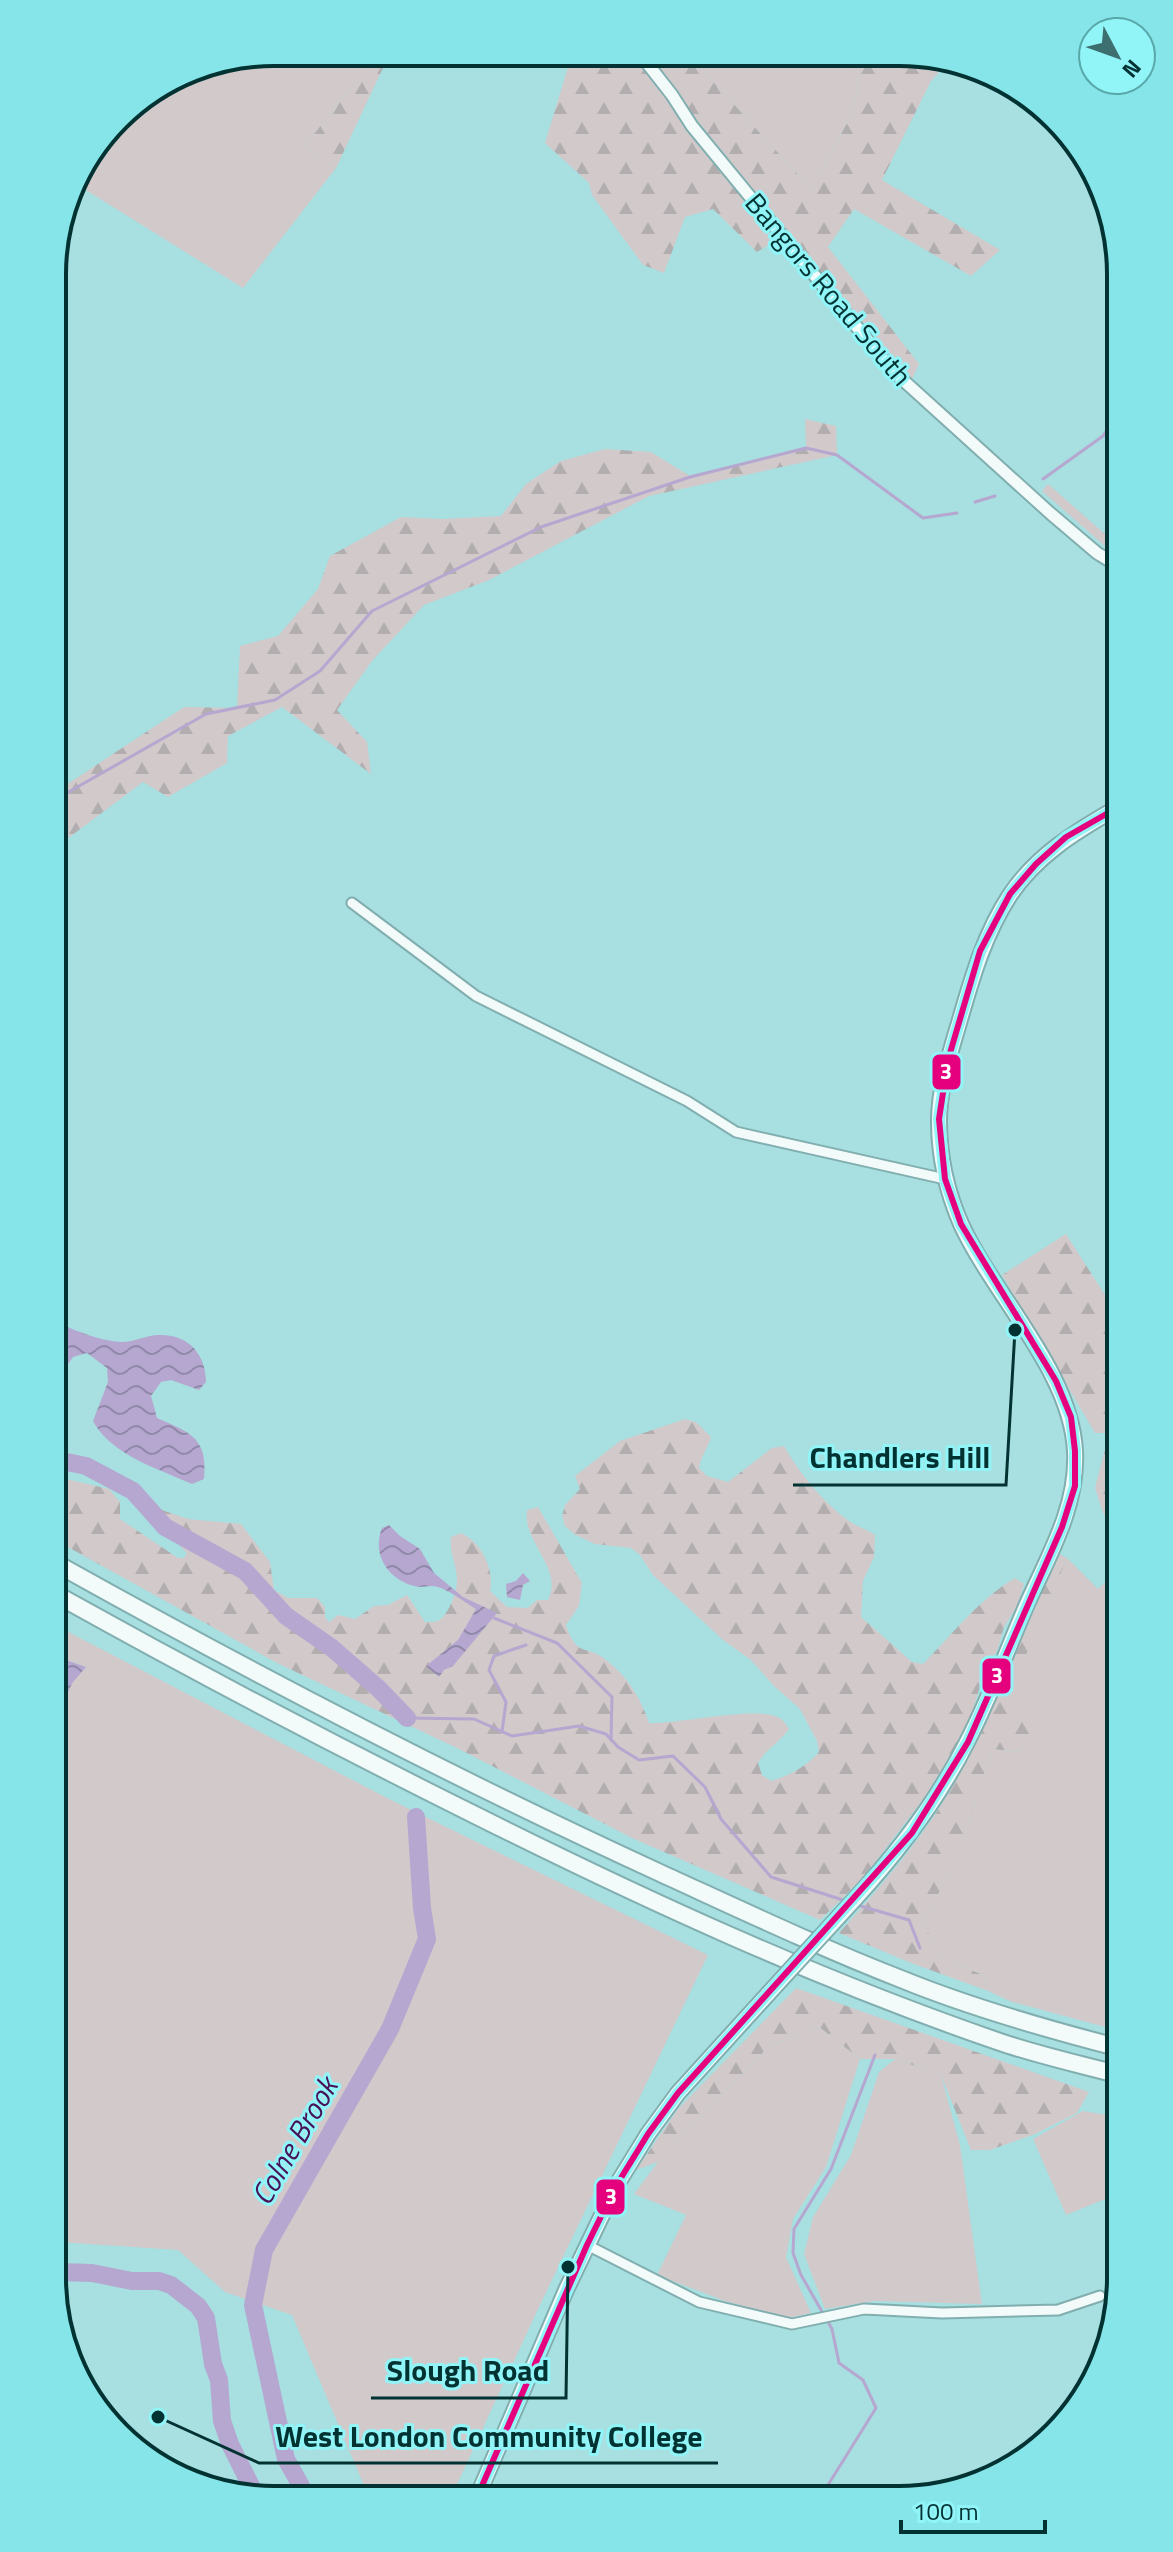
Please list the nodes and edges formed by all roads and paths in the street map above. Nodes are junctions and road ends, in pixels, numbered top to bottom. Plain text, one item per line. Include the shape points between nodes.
1 (649, 66) edge
2 (1107, 559) edge
3 (1107, 814) edge
4 (352, 903) dead end
5 (945, 1179) junction
6 (66, 1569) edge
7 (66, 1600) edge
8 (1107, 2045) edge
9 (1107, 2071) edge
10 (587, 2245) junction
11 (1100, 2296) dead end
12 (482, 2486) edge

1 - 2 street, Bangors Road South via 893,371
3 - 5 main road via 1066,837 1036,864 1010,894 980,951 948,1060 939,1119
4 - 5 street via 476,996 687,1101 736,1132
5 - 10 main road, bridge via 961,1224 1056,1381 1071,1417 1075,1486 1062,1527 968,1742 912,1833 678,2093 616,2186
6 - 8 highway via 425,1762 809,1941 904,1980
7 - 9 highway via 430,1793 720,1933 1000,2042
10 - 11 street via 699,2302 792,2324 864,2309 1058,2310
10 - 12 main road

